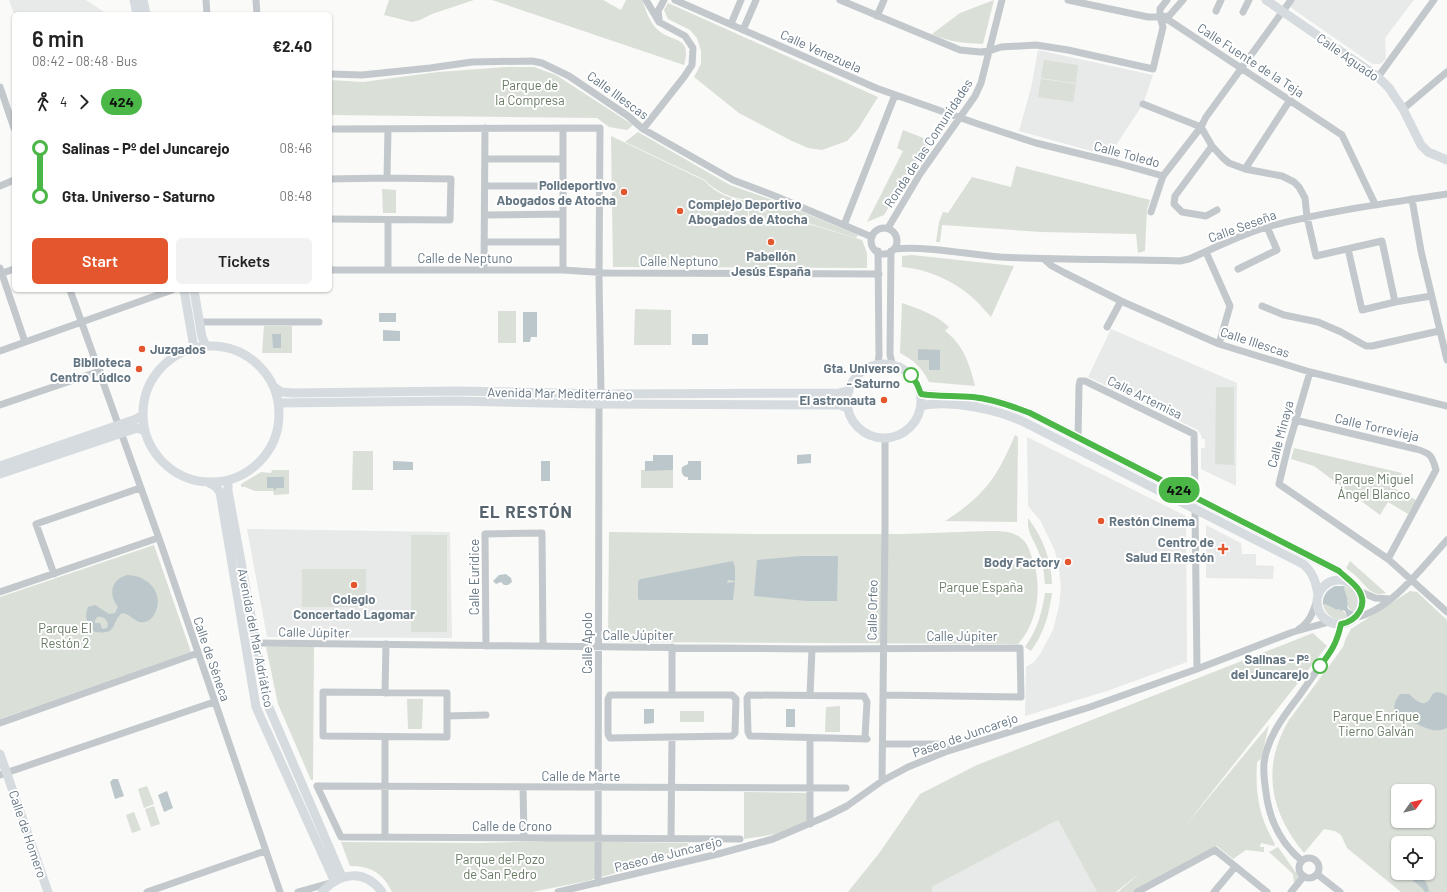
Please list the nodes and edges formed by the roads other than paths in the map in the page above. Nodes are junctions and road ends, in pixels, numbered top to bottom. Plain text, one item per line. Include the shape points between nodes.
1 (134, 0) edge
2 (144, 0) edge
3 (206, 0) edge
4 (256, 0) edge
5 (646, 0) edge
6 (664, 0) edge
7 (675, 0) edge
8 (741, 0) edge
9 (756, 0) edge
10 (840, 0) edge
11 (884, 0) edge
12 (1002, 0) edge
13 (1068, 0) edge
14 (1167, 0) edge
15 (1182, 0) edge
16 (1221, 0) edge
17 (1249, 0) edge
18 (1266, 0) edge
19 (1291, 0) edge
20 (1434, 0) edge
21 (1216, 11) dead end
22 (136, 12) edge
23 (146, 12) edge
24 (207, 12) edge
25 (257, 12) edge
26 (1243, 12) dead end
27 (1283, 12) junction
28 (877, 16) junction
29 (1160, 17) junction
30 (659, 22) junction
31 (731, 24) junction
32 (743, 30) junction
33 (988, 51) junction
34 (1241, 69) junction
35 (1447, 72) edge
36 (332, 74) edge
37 (1378, 77) junction
38 (0, 87) edge
39 (895, 95) junction
40 (1290, 100) junction
41 (1143, 104) dead end
42 (1403, 109) junction
43 (960, 118) junction
44 (12, 122) edge
45 (1201, 127) junction
46 (485, 128) junction
47 (563, 128) junction
48 (332, 129) edge
49 (388, 129) junction
50 (643, 129) junction
51 (1212, 146) junction
52 (485, 159) junction
53 (562, 159) junction
54 (1447, 160) edge
55 (1245, 169) junction
56 (1163, 176) junction
57 (387, 178) junction
58 (332, 179) edge
59 (12, 181) edge
60 (0, 186) edge
61 (485, 186) junction
62 (562, 186) junction
63 (1447, 194) edge
64 (1412, 200) junction
65 (1375, 204) junction
66 (1217, 210) dead end
67 (1151, 212) dead end
68 (562, 214) junction
69 (485, 215) junction
70 (1307, 217) junction
71 (332, 219) edge
72 (388, 220) junction
73 (844, 225) junction
74 (1267, 227) junction
75 (888, 228) junction
76 (872, 237) junction
77 (897, 238) junction
78 (485, 242) junction
79 (562, 242) junction
80 (913, 247) junction
81 (1348, 249) junction
82 (893, 250) junction
83 (878, 251) junction
84 (1206, 252) junction
85 (1044, 259) junction
86 (1070, 259) junction
87 (1238, 268) dead end
88 (12, 269) edge
89 (332, 270) edge
90 (388, 270) junction
91 (484, 270) junction
92 (563, 270) junction
93 (1, 272) edge
94 (599, 272) junction
95 (1065, 273) junction
96 (879, 274) junction
97 (71, 292) edge
98 (167, 292) edge
99 (184, 292) edge
100 (194, 292) edge
101 (1431, 296) junction
102 (1121, 301) junction
103 (1395, 302) junction
104 (1262, 306) dead end
105 (199, 322) junction
106 (318, 322) dead end
107 (82, 323) junction
108 (1107, 327) dead end
109 (1439, 331) junction
110 (25, 342) junction
111 (1220, 344) junction
112 (206, 346) junction
113 (194, 348) junction
114 (0, 351) edge
115 (1447, 360) edge
116 (878, 364) junction
117 (892, 364) junction
118 (100, 371) junction
119 (1310, 372) junction
120 (274, 388) junction
121 (849, 391) junction
122 (601, 394) junction
123 (921, 394) junction
124 (278, 403) junction
125 (600, 404) junction
126 (0, 405) edge
127 (921, 406) junction
128 (1447, 406) edge
129 (848, 408) junction
130 (143, 416) junction
131 (1295, 420) junction
132 (120, 429) junction
133 (145, 431) junction
134 (885, 438) junction
135 (1078, 438) junction
136 (0, 466) edge
137 (0, 474) edge
138 (228, 480) junction
139 (207, 482) junction
140 (140, 488) junction
141 (1195, 498) junction
142 (1195, 508) junction
143 (158, 538) junction
144 (1447, 540) edge
145 (1388, 560) junction
146 (54, 574) junction
147 (1411, 578) junction
148 (1356, 588) junction
149 (0, 592) edge
150 (1318, 597) junction
151 (1390, 598) junction
152 (1445, 607) edge
153 (1357, 617) junction
154 (1329, 622) junction
155 (1341, 624) junction
156 (1293, 632) junction
157 (256, 643) junction
158 (386, 644) junction
159 (486, 646) junction
160 (543, 646) junction
161 (599, 647) junction
162 (672, 647) junction
163 (812, 649) junction
164 (884, 649) junction
165 (198, 653) junction
166 (1197, 670) junction
167 (385, 693) junction
168 (672, 695) junction
169 (810, 695) junction
170 (883, 695) junction
171 (214, 702) junction
172 (486, 715) dead end
173 (447, 716) junction
174 (0, 723) edge
175 (385, 737) junction
176 (672, 737) junction
177 (810, 738) junction
178 (883, 744) junction
179 (947, 744) dead end
180 (0, 754) edge
181 (3, 774) edge
182 (882, 781) junction
183 (317, 786) joint
184 (384, 787) junction
185 (523, 787) junction
186 (598, 788) junction
187 (672, 788) junction
188 (810, 788) junction
189 (846, 788) dead end
190 (810, 824) junction
191 (385, 837) junction
192 (524, 837) junction
193 (598, 838) junction
194 (671, 838) junction
195 (740, 839) dead end
196 (265, 851) junction
197 (1302, 861) junction
198 (1235, 867) junction
199 (1318, 874) junction
200 (1304, 876) junction
201 (336, 880) junction
202 (598, 883) junction
203 (48, 892) edge
204 (147, 892) edge
205 (280, 892) edge
206 (298, 892) edge
207 (322, 892) edge
208 (382, 892) edge
209 (558, 892) edge
210 (1136, 892) edge
211 (1214, 892) edge
212 (1267, 892) edge
213 (1291, 892) edge
214 (1340, 892) edge

1 - 22 street
2 - 23 street
3 - 24 street
4 - 25 street
5 - 30 street
6 - 30 street via 658,11
7 - 31 street, Calle Venezuela
8 - 31 street
9 - 32 street
10 - 28 street
11 - 28 street
12 - 33 street, Ronda de las Comunidades
13 - 29 street, Calle Fuente de la Teja via 1148,17
14 - 29 street via 1160,9
15 - 29 street via 1169,16
16 - 21 street
17 - 26 street
18 - 27 street, Calle Aguado
19 - 27 street, Calle Toledo
20 - 37 street
27 - 34 street, Calle Toledo
27 - 37 street, Calle Aguado
28 - 33 street via 960,50
29 - 33 street via 1163,27 1153,69 1036,45 1001,46
29 - 34 street, Calle Fuente de la Teja via 1170,21
30 - 50 street via 684,36 692,48 692,64
31 - 32 street, Calle Venezuela
32 - 39 street, Calle Venezuela
33 - 43 street, Ronda de las Comunidades via 981,83
34 - 40 street, Calle Fuente de la Teja
34 - 45 street, Calle Toledo
35 - 42 street
36 - 50 street, Calle Illescas via 362,75 472,62 532,61 569,76
37 - 42 street, Calle Aguado
38 - 44 street
39 - 43 street, Calle Venezuela
39 - 73 street
40 - 55 street
40 - 65 street, Calle Fuente de la Teja via 1342,135
41 - 45 street
42 - 54 street, Calle Aguado via 1421,145 1428,152
43 - 56 street, Calle Toledo via 1036,143
43 - 75 street, Ronda de las Comunidades via 920,174
45 - 51 street
45 - 56 street, Calle Toledo
46 - 47 street
46 - 49 street
46 - 52 street
47 - 53 street
47 - 94 street via 600,128
48 - 49 street
49 - 57 street
50 - 73 street, Calle Illescas via 733,180
51 - 55 street via 1229,163
51 - 66 street via 1175,196 1174,204 1182,212 1206,216
52 - 53 street
52 - 61 street
53 - 62 street
55 - 70 street via 1282,176 1294,182 1300,187 1305,198
56 - 67 street
57 - 58 street
57 - 72 street via 451,179 450,220
59 - 60 street
61 - 62 street
61 - 69 street
62 - 68 street
63 - 64 street, Calle Seseña
64 - 65 street, Calle Seseña
64 - 101 street
65 - 70 street, Calle Seseña
68 - 69 street
68 - 79 street
69 - 78 street
70 - 74 street, Calle Seseña
70 - 81 street via 1316,256
71 - 72 street
72 - 90 street
73 - 76 street, Calle Illescas
74 - 84 street, Calle Seseña
74 - 87 street via 1277,250
75 - 76 street via 878,230
75 - 77 street
76 - 83 street via 873,246
77 - 80 street
77 - 82 street
78 - 79 street
78 - 91 street
79 - 92 street
80 - 82 street
80 - 85 street
81 - 103 street via 1362,310
81 - 103 street via 1382,241
82 - 83 street via 884,253
82 - 117 street via 890,354
83 - 96 street
84 - 86 street, Calle Seseña via 1180,261
84 - 111 street via 1230,306
85 - 86 street, Calle Seseña
85 - 95 street, Calle Illescas
86 - 95 street
88 - 93 street
89 - 90 street, Calle de Neptuno
90 - 91 street, Calle de Neptuno
91 - 92 street, Calle de Neptuno
92 - 94 street, Calle de Neptuno
93 - 110 street
94 - 96 street, Calle Neptuno
94 - 122 street
95 - 102 street, Calle Illescas
96 - 116 street
97 - 107 street, Calle de Séneca
98 - 107 street
99 - 113 street
100 - 105 street
101 - 103 street
101 - 109 street
102 - 108 street
102 - 111 street, Calle Illescas
104 - 109 street via 1284,316 1318,322 1366,346
105 - 106 street
105 - 112 street
107 - 110 street
107 - 118 street, Calle de Séneca
109 - 115 street
110 - 114 street
111 - 119 street, Calle Illescas
112 - 113 street
112 - 120 street via 233,350 250,359 264,371
113 - 130 street via 164,365 152,380 147,391
116 - 117 street
116 - 121 street via 859,373
117 - 123 street via 911,375
118 - 126 street
118 - 132 street, Calle de Séneca
119 - 128 street, Calle Illescas
119 - 131 street, Calle Minaya
120 - 122 street, Avenida Mar Mediterráneo via 280,392 293,393 456,391
120 - 124 street
121 - 122 street, Avenida Mar Mediterráneo
121 - 129 street
123 - 127 street
123 - 135 street via 975,397 1005,404 1030,413
124 - 125 street, Avenida Mar Mediterráneo via 456,401
124 - 138 street via 279,423 273,443 266,454 246,473
125 - 129 street, Avenida Mar Mediterráneo via 839,405
125 - 161 street, Calle Apolo
127 - 134 street via 913,425 905,432
127 - 142 street via 967,406 1012,416
129 - 134 street via 861,430
130 - 132 street
130 - 133 street
131 - 145 street, Calle Minaya via 1279,484
131 - 145 street, Calle Torrevieja via 1416,448 1433,457 1436,470
132 - 133 street via 137,428
132 - 136 street
132 - 137 street
132 - 140 street, Calle de Séneca
133 - 139 street via 154,451 168,467 186,478
134 - 164 street, Calle Orfeo
135 - 141 street
135 - 141 street, Calle Artemisa via 1079,386 1080,381 1085,381 1194,434
138 - 139 street
138 - 157 street, Avenida del Mar Adriático
139 - 201 street, Avenida del Mar Adriático via 220,492 256,707
140 - 143 street, Calle de Séneca
140 - 146 street via 36,524
141 - 148 street via 1339,571
142 - 150 street via 1303,564 1312,573 1317,584
142 - 166 street
143 - 146 street
143 - 165 street, Calle de Séneca
144 - 147 street
145 - 147 street, Calle Minaya
146 - 149 street
147 - 151 street
147 - 152 street, Calle Minaya
148 - 150 street via 1347,581 1333,580 1322,588
148 - 151 street via 1375,598
148 - 153 street via 1362,604
150 - 154 street via 1317,607
150 - 156 street, Paseo de Juncarejo via 1305,626
151 - 153 street via 1367,614
153 - 155 street
154 - 155 street
154 - 156 street, Paseo de Juncarejo
155 - 197 street via 1334,646 1274,731 1264,763 1265,787 1272,819 1284,844
156 - 166 street, Paseo de Juncarejo
157 - 158 street, Calle Júpiter
157 - 201 street, Avenida del Mar Adriático via 267,703
158 - 159 street, Calle Júpiter
158 - 167 street
159 - 160 street, Calle Júpiter
159 - 160 street, Calle Eurídice via 485,534 542,533
160 - 161 street, Calle Júpiter
161 - 162 street, Calle Júpiter
161 - 186 street, Calle Apolo
162 - 163 street, Calle Júpiter
162 - 168 street
163 - 164 street, Calle Júpiter
163 - 169 street
164 - 170 street, Calle Orfeo
164 - 170 street, Calle Júpiter via 1020,648 1020,696
165 - 171 street, Calle de Séneca
165 - 174 street
166 - 182 street, Paseo de Juncarejo via 1090,707 945,752
167 - 173 street via 447,693
167 - 175 street via 323,692 323,736
168 - 176 street via 732,695 736,699 735,733 732,736
168 - 176 street via 610,695 608,699 610,738
169 - 177 street via 864,696 867,702 867,739
169 - 177 street via 751,694 747,698 750,736
170 - 178 street, Calle Orfeo
171 - 181 street
171 - 196 street, Calle de Séneca
172 - 173 street
173 - 175 street via 447,737
175 - 184 street
176 - 187 street
177 - 188 street
178 - 179 street
178 - 182 street, Calle Orfeo
180 - 181 street, Calle de Homero
181 - 203 street, Calle de Homero
182 - 190 street, Paseo de Juncarejo via 847,806
183 - 184 street, Calle de Marte
183 - 191 street, Calle de Crono via 340,837
184 - 185 street, Calle de Marte
184 - 191 street
185 - 186 street, Calle de Marte
185 - 192 street
186 - 187 street, Calle de Marte
186 - 193 street, Calle Apolo
187 - 188 street, Calle de Marte
187 - 194 street
188 - 189 street, Calle de Marte
188 - 190 street
190 - 202 street, Paseo de Juncarejo via 773,839
191 - 192 street, Calle de Crono
192 - 193 street, Calle de Crono
193 - 194 street, Calle de Crono
193 - 202 street, Calle Apolo
194 - 195 street, Calle de Crono
196 - 204 street
196 - 205 street, Calle de Séneca
197 - 199 street via 1314,859 1319,864
197 - 200 street via 1300,871
198 - 210 street via 1215,850
198 - 211 street
198 - 212 street
199 - 200 street via 1313,877
199 - 214 street
200 - 213 street
201 - 206 street
201 - 207 street
201 - 208 street via 353,876 364,878 374,883
202 - 209 street, Paseo de Juncarejo

